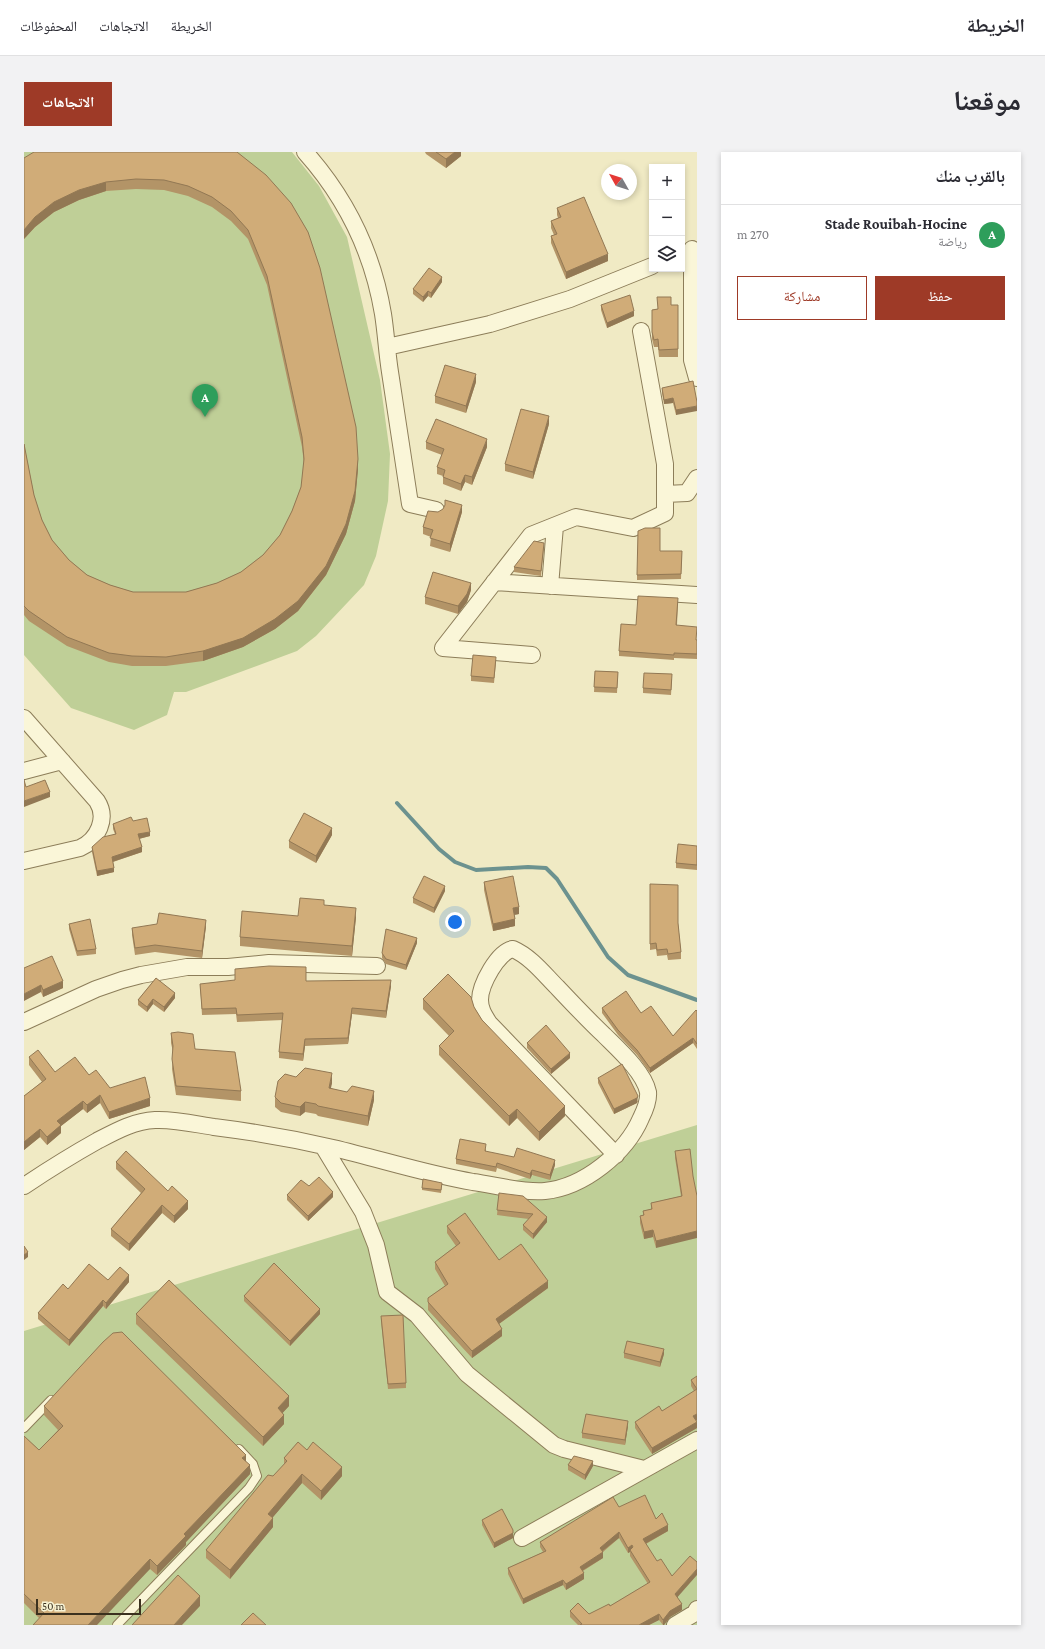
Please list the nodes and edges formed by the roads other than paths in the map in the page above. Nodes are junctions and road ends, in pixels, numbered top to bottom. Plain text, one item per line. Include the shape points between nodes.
1 (305, 152) edge
2 (690, 249) edge
3 (649, 267) edge
4 (641, 331) dead end
5 (387, 347) junction
6 (697, 378) edge
7 (697, 478) edge
8 (665, 494) junction
9 (436, 510) edge
10 (555, 526) junction
11 (494, 582) junction
12 (550, 586) junction
13 (697, 595) edge
14 (532, 655) dead end
15 (24, 718) edge
16 (62, 762) junction
17 (24, 771) edge
18 (24, 861) edge
19 (377, 966) dead end
20 (24, 1022) edge
21 (323, 1146) junction
22 (616, 1155) junction
23 (24, 1186) edge
24 (56, 1394) edge
25 (24, 1428) edge
26 (697, 1440) edge
27 (231, 1442) edge
28 (644, 1469) junction
29 (522, 1538) dead end
30 (697, 1609) edge
31 (117, 1625) edge
32 (675, 1625) edge

1 - 5 street via 337,193 366,251 377,283
2 - 6 street via 692,360
3 - 5 street via 570,299 490,324
4 - 8 street via 665,464
5 - 9 street via 410,504
7 - 8 street via 687,493
8 - 10 street via 665,513 633,528 576,517
10 - 11 street via 531,535
10 - 12 street
11 - 12 street
11 - 14 street via 443,648
12 - 13 street
15 - 16 street
16 - 17 street
16 - 18 street via 100,806 103,816 99,828 90,842 83,847
19 - 20 street via 270,963 187,967 109,984
21 - 22 street via 448,1177 543,1192 582,1178
21 - 23 street via 170,1120 142,1121 119,1129 68,1157
21 - 28 street via 363,1212 378,1252 387,1292 417,1315 468,1374 554,1445
22 - 22 street via 484,1015 480,1007 483,984 502,954 508,950 517,951 534,964 640,1074 648,1093 646,1105 635,1131
24 - 25 lane
26 - 28 street
27 - 31 lane via 253,1464 257,1476 249,1488
28 - 29 street
30 - 32 street via 695,1613

